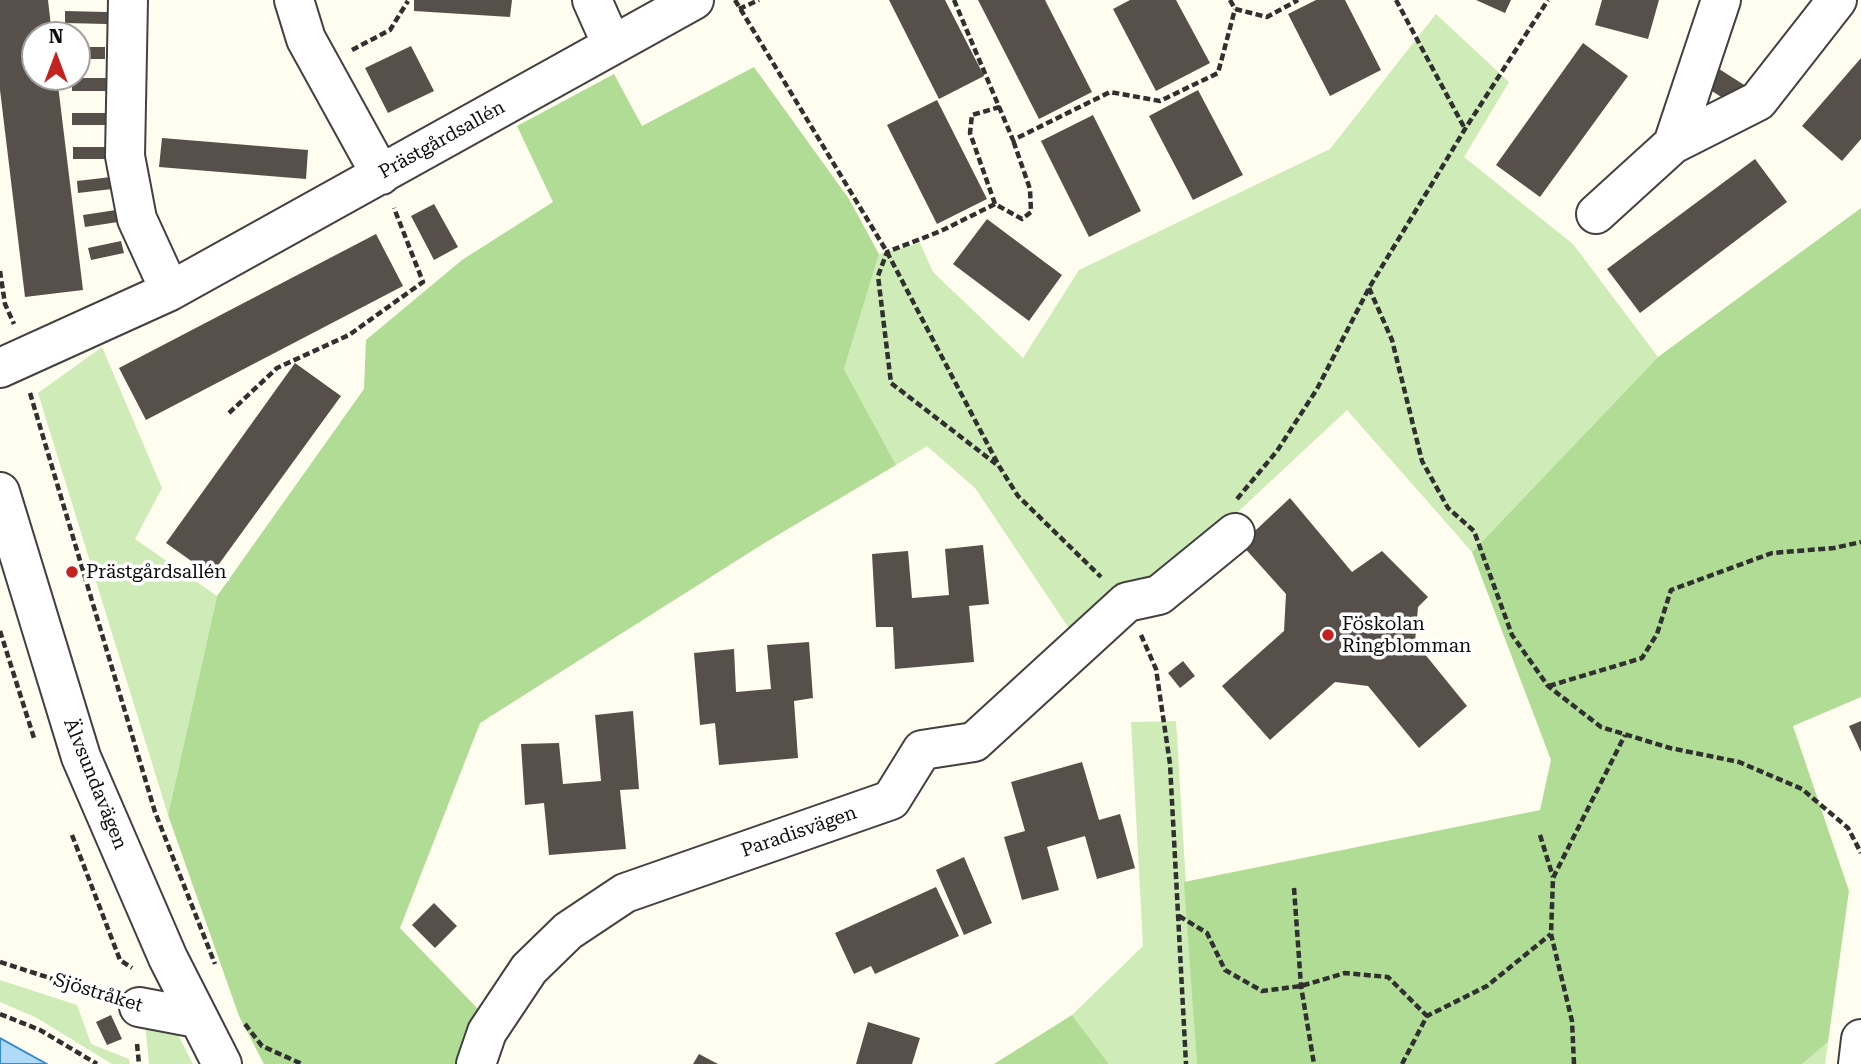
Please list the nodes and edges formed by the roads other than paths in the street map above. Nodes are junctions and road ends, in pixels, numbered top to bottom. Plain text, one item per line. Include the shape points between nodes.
1 (128, 0) edge
2 (294, 0) edge
3 (592, 0) edge
4 (691, 0) edge
5 (1721, 0) edge
6 (1837, 0) edge
7 (612, 45) junction
8 (1673, 144) junction
9 (381, 175) junction
10 (1596, 214) dead end
11 (170, 291) junction
12 (10, 363) edge
13 (0, 492) edge
14 (1234, 518) road end
15 (139, 1007) road end
16 (197, 1018) junction
17 (1861, 1039) edge
18 (222, 1064) edge
19 (476, 1064) edge
20 (1858, 1064) edge

1 - 11 street via 125,156 137,219
2 - 9 street via 306,39
3 - 7 street
4 - 7 street, Prästgårdsallén
5 - 8 street
6 - 8 street via 1758,102
7 - 9 street, Prästgårdsallén
8 - 10 street
9 - 11 street, Prästgårdsallén
11 - 12 street, Prästgårdsallén
13 - 16 street, Älvsundavägen via 81,757
14 - 19 street, Paradisvägen via 1159,595 1127,602 974,742 922,750 891,800 625,893 568,930 529,969 487,1032
15 - 16 street, Sjöstråket
16 - 18 street, Älvsundavägen
17 - 20 street

